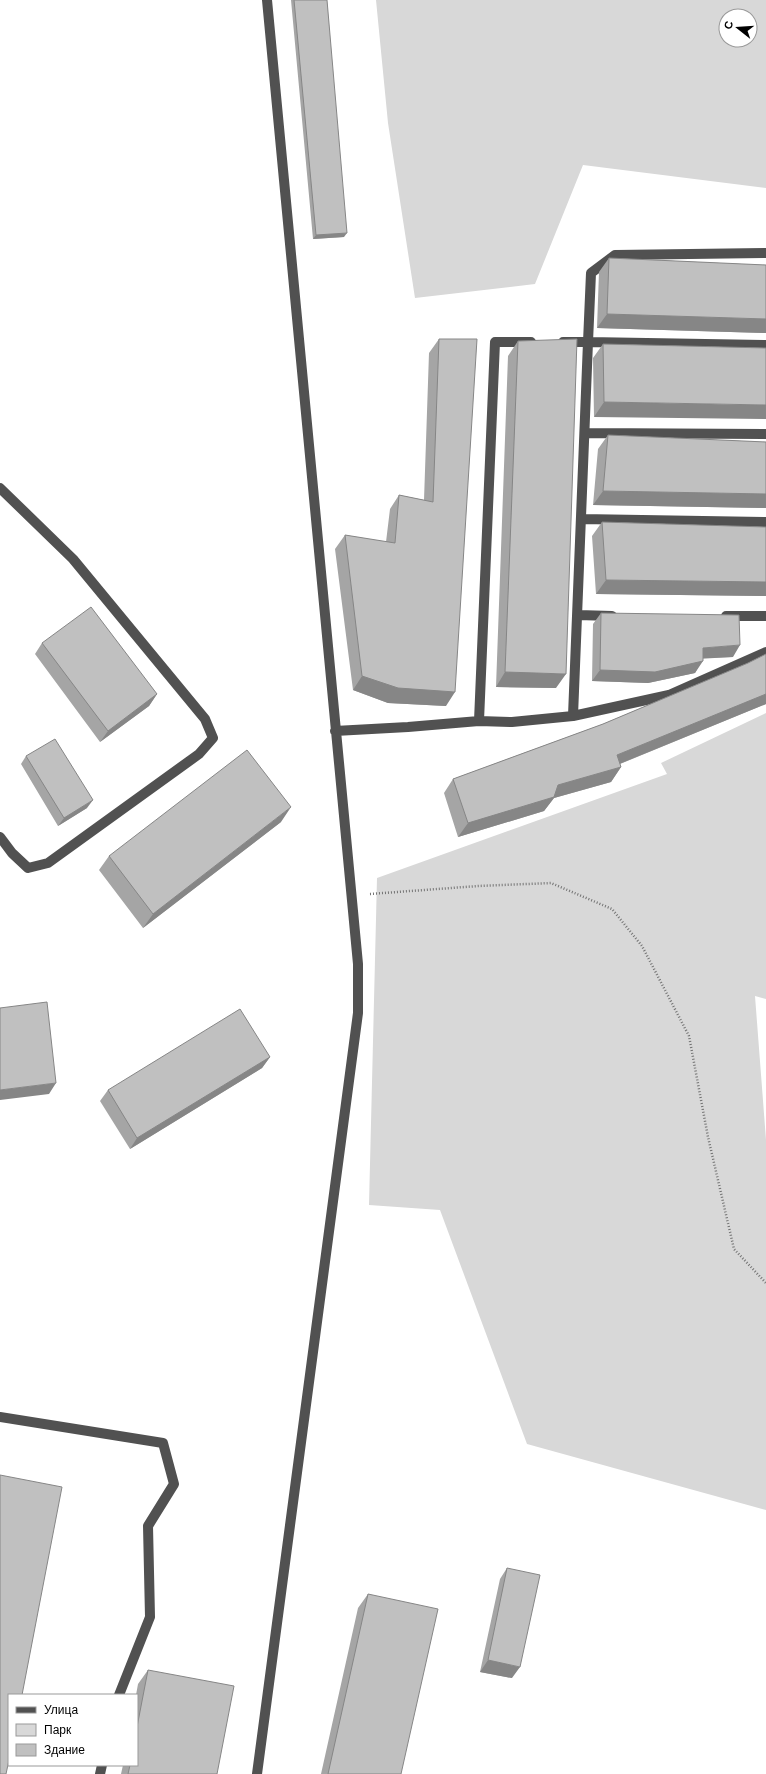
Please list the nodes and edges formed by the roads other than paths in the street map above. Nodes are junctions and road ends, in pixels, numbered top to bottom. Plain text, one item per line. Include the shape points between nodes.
1 (268, 0) edge
2 (766, 253) edge
3 (588, 342) junction
4 (766, 345) edge
5 (585, 433) junction
6 (766, 434) edge
7 (0, 488) edge
8 (581, 519) junction
9 (766, 522) edge
10 (578, 615) junction
11 (625, 616) edge
12 (719, 616) edge
13 (766, 616) edge
14 (766, 652) edge
15 (573, 716) junction
16 (479, 721) junction
17 (335, 731) junction
18 (0, 837) edge
19 (0, 1417) edge
20 (119, 1694) edge
21 (256, 1774) edge

1 - 17 lane
2 - 3 lane via 615,255 591,273
3 - 4 lane
3 - 5 lane
3 - 16 lane via 495,342
5 - 6 lane
5 - 8 lane
7 - 18 lane via 73,559 205,719 213,738 199,754 48,863 28,868
8 - 9 lane
8 - 10 lane
10 - 11 lane
10 - 15 lane
12 - 13 lane
14 - 15 lane via 669,695
15 - 16 lane via 512,722
16 - 17 lane
17 - 21 lane via 358,964 358,1013
19 - 20 lane via 163,1442 174,1484 148,1526 150,1617

